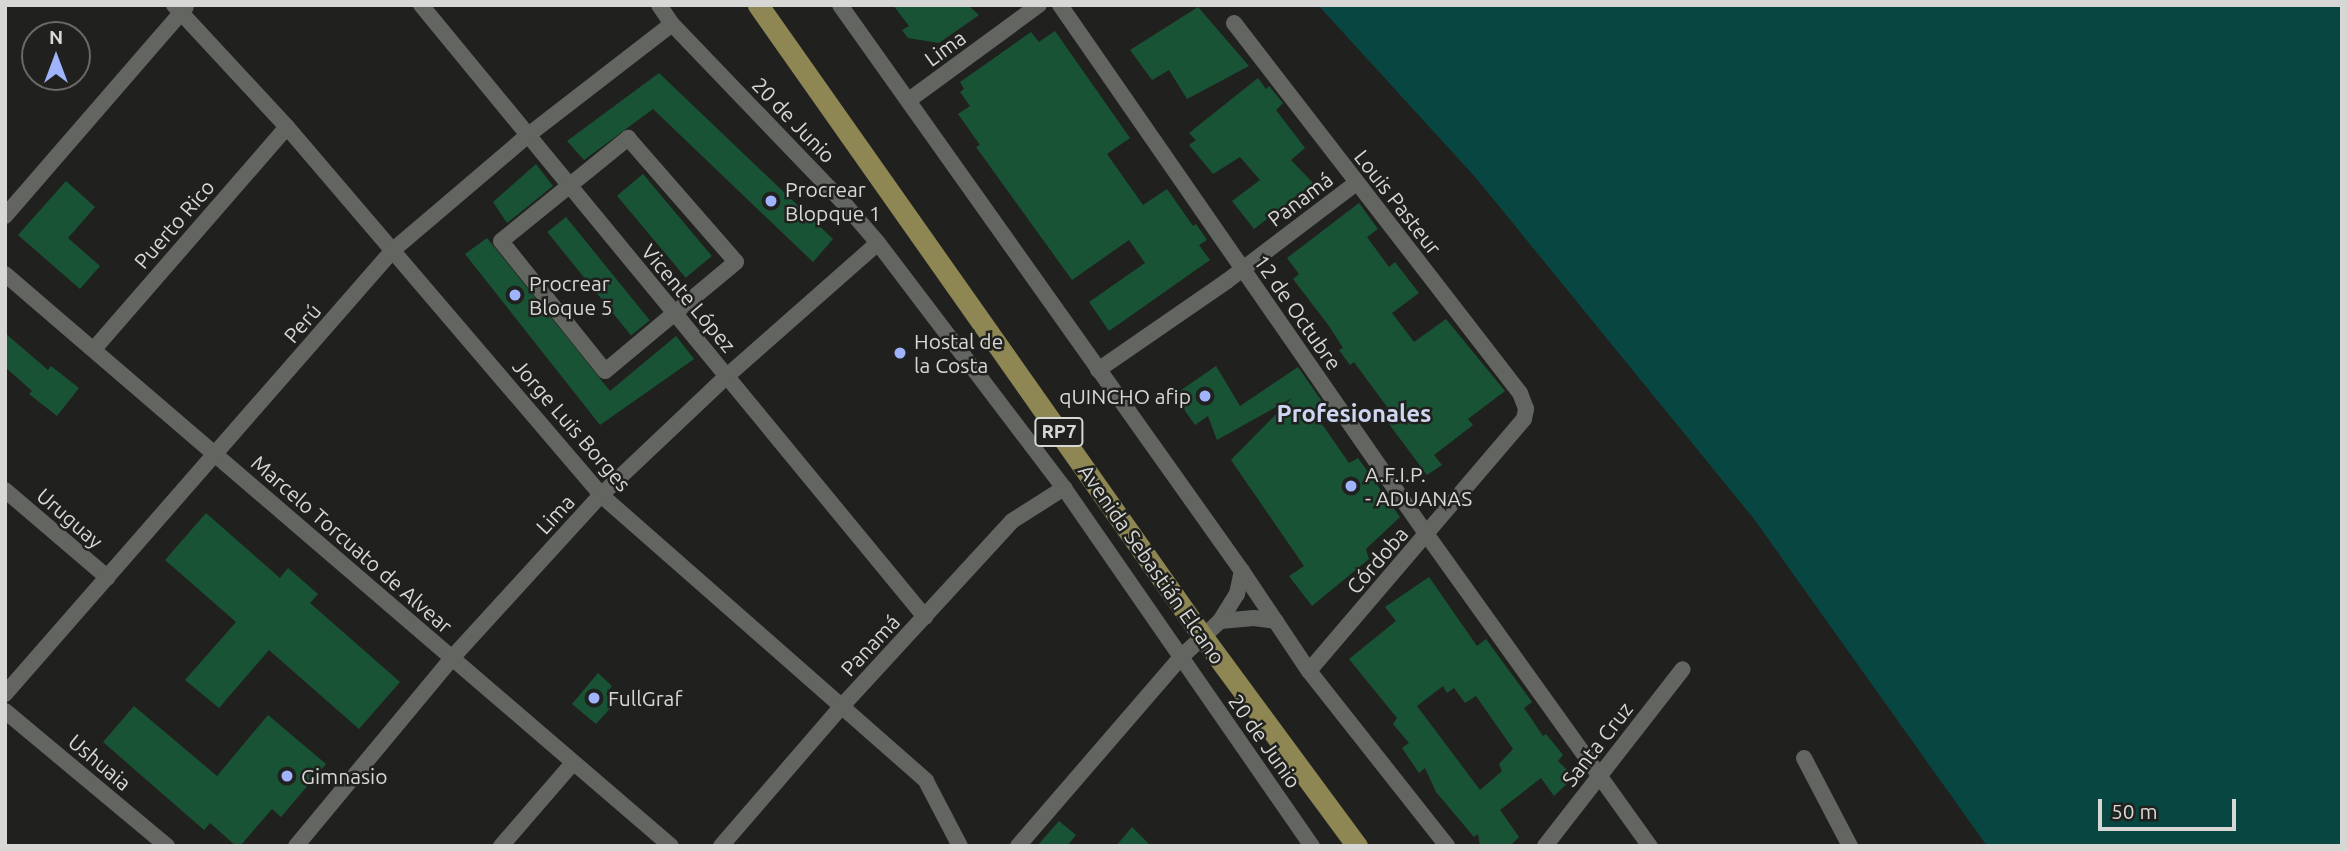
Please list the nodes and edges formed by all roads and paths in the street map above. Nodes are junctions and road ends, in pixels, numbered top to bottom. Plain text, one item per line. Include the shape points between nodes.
1 (421, 5) edge
2 (659, 5) edge
3 (840, 5) edge
4 (1039, 5) edge
5 (1060, 5) edge
6 (181, 8) edge
7 (758, 9) edge
8 (1234, 23) dead end
9 (672, 24) junction
10 (909, 100) junction
11 (287, 127) junction
12 (527, 136) junction
13 (1356, 183) junction
14 (568, 185) junction
15 (5, 216) edge
16 (878, 243) junction
17 (393, 250) junction
18 (1243, 270) junction
19 (5, 274) edge
20 (676, 314) junction
21 (94, 349) junction
22 (1098, 370) junction
23 (727, 376) junction
24 (1525, 408) joint
25 (217, 453) junction
26 (1064, 488) junction
27 (5, 490) edge
28 (601, 495) junction
29 (1427, 535) junction
30 (1242, 571) junction
31 (108, 578) junction
32 (925, 617) junction
33 (1220, 621) junction
34 (1276, 621) junction
35 (1203, 637) junction
36 (1181, 657) junction
37 (450, 659) junction
38 (1683, 669) dead end
39 (1309, 671) junction
40 (5, 694) edge
41 (842, 706) junction
42 (5, 711) edge
43 (1804, 758) dead end
44 (573, 763) junction
45 (1600, 775) junction
46 (167, 846) edge
47 (296, 846) edge
48 (501, 846) edge
49 (671, 846) edge
50 (721, 846) edge
51 (960, 846) edge
52 (1018, 846) edge
53 (1312, 846) edge
54 (1357, 846) edge
55 (1447, 846) edge
56 (1545, 846) edge
57 (1650, 846) edge
58 (1850, 846) edge

1 - 12 street, Vicente López
2 - 9 street, 20 de Junio
3 - 10 street
4 - 10 street, Lima
5 - 18 street, 12 de Octubre
6 - 11 street, Jorge Luis Borges
6 - 15 street
7 - 35 main road, Avenida Sebastián Elcano / RP7
8 - 13 street, Louis Pasteur
9 - 12 street, Perú
9 - 16 street, 20 de Junio
10 - 22 street
11 - 17 street, Jorge Luis Borges
11 - 21 street, Puerto Rico
12 - 14 street, Vicente López
12 - 17 street, Perú
13 - 18 street, Panamá
13 - 24 street, Louis Pasteur via 1520,393
14 - 20 street, Vicente López
14 - 20 street via 628,138 736,262
14 - 20 street via 501,241 605,371
16 - 23 street, Lima
16 - 26 street, 20 de Junio
17 - 25 street, Perú
17 - 28 street, Jorge Luis Borges
18 - 22 street, Panamá
18 - 29 street, 12 de Octubre
19 - 21 street, Marcelo Torcuato de Alvear
20 - 23 street, Vicente López
21 - 25 street, Marcelo Torcuato de Alvear
22 - 30 street
23 - 28 street, Lima
23 - 32 street, Vicente López
24 - 29 street, Córdoba via 1524,419
25 - 31 street, Perú
25 - 37 street, Marcelo Torcuato de Alvear
26 - 32 street, Panamá via 1012,521
26 - 36 street, 20 de Junio
27 - 31 street, Uruguay
28 - 37 street, Lima
28 - 41 street, Jorge Luis Borges
29 - 39 street, Córdoba
29 - 45 street, 12 de Octubre
30 - 33 street via 1237,594
30 - 34 street
31 - 40 street, Perú
32 - 41 street, Panamá
33 - 34 street
33 - 35 street
34 - 39 street
35 - 36 street
35 - 54 main road, Avenida Sebastián Elcano / RP7
36 - 52 street
36 - 53 street, 20 de Junio
37 - 44 street, Marcelo Torcuato de Alvear
37 - 47 street, Lima
38 - 45 street, Santa Cruz
39 - 55 street
41 - 50 street, Panamá
41 - 51 street, Jorge Luis Borges via 926,781
42 - 46 street, Ushuaia
43 - 58 street
44 - 48 street
44 - 49 street, Marcelo Torcuato de Alvear
45 - 56 street, Santa Cruz
45 - 57 street, 12 de Octubre

